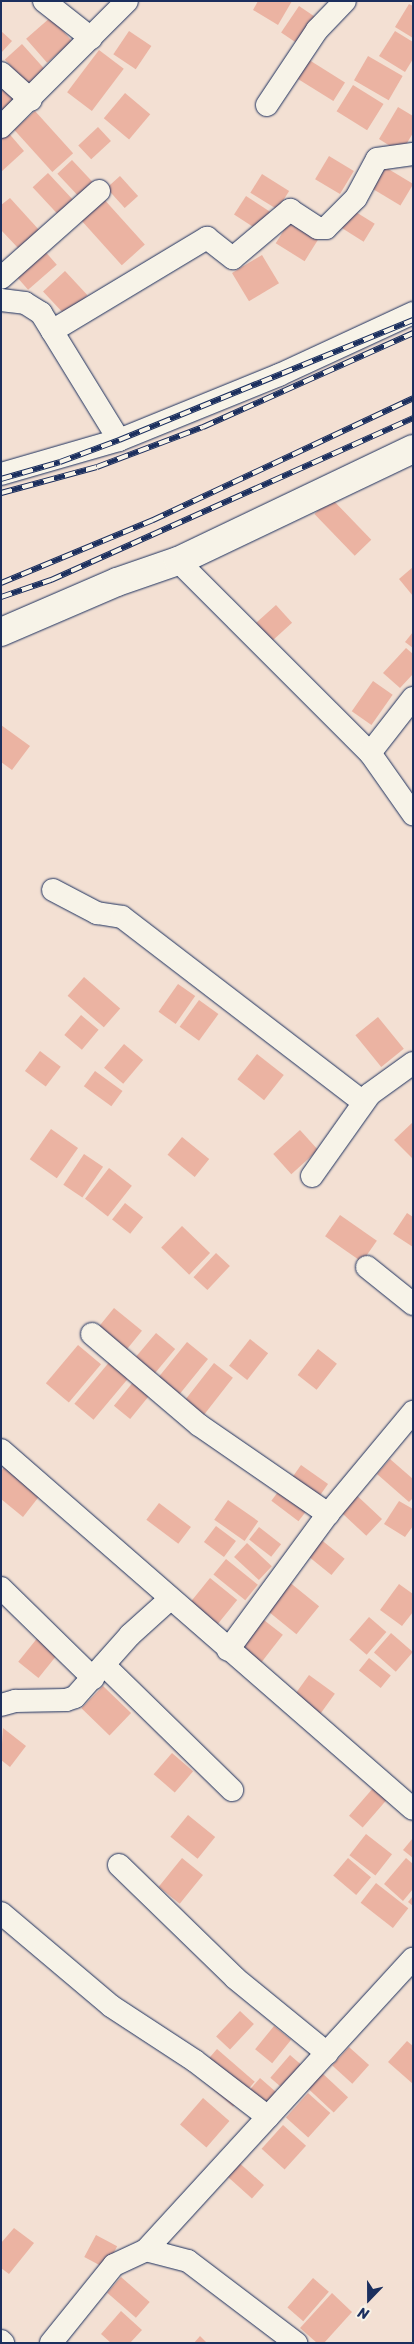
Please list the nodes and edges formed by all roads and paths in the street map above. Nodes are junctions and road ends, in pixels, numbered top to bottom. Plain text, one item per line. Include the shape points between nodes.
1 (44, 1) edge
2 (127, 1) edge
3 (345, 1) edge
4 (91, 38) junction
5 (1, 73) edge
6 (31, 100) junction
7 (267, 105) dead end
8 (1, 127) edge
9 (413, 154) edge
10 (99, 190) dead end
11 (1, 278) edge
12 (1, 300) edge
13 (413, 313) edge
14 (52, 331) junction
15 (119, 440) junction
16 (413, 449) edge
17 (1, 474) edge
18 (178, 561) junction
19 (1, 632) edge
20 (413, 698) edge
21 (370, 753) junction
22 (413, 814) edge
23 (53, 890) dead end
24 (413, 1063) edge
25 (363, 1102) junction
26 (312, 1176) dead end
27 (367, 1267) dead end
28 (413, 1304) edge
29 (92, 1334) dead end
30 (413, 1412) edge
31 (1, 1450) edge
32 (328, 1514) junction
33 (1, 1588) edge
34 (170, 1599) junction
35 (228, 1650) junction
36 (99, 1672) junction
37 (1, 1705) edge
38 (232, 1790) dead end
39 (413, 1810) edge
40 (119, 1865) dead end
41 (1, 1913) edge
42 (413, 1959) edge
43 (327, 2053) junction
44 (268, 2117) junction
45 (146, 2250) junction
46 (51, 2343) edge
47 (296, 2343) edge

1 - 4 street
2 - 4 street
3 - 7 street via 317,30
4 - 6 street
5 - 6 street
6 - 8 street
9 - 14 street via 378,159 356,198 326,228 318,228 290,210 233,258 207,238
10 - 11 street
12 - 14 street via 25,303 42,313
13 - 15 street via 279,375
14 - 15 street
15 - 17 street
16 - 18 street
18 - 19 street via 117,582
18 - 21 street
20 - 21 street
21 - 22 street
23 - 25 street via 98,913 122,917
24 - 25 street
25 - 26 street
27 - 28 street
29 - 32 street via 199,1425
30 - 32 street
31 - 34 street
32 - 35 street
33 - 36 street
34 - 35 street
34 - 36 street via 130,1635
35 - 39 street
36 - 37 street via 81,1692 66,1700 15,1701
36 - 38 street
40 - 43 street via 235,1978
41 - 44 street via 111,2006 195,2061
42 - 43 street
43 - 44 street
44 - 45 street
45 - 46 street via 114,2265
45 - 47 street via 188,2261

